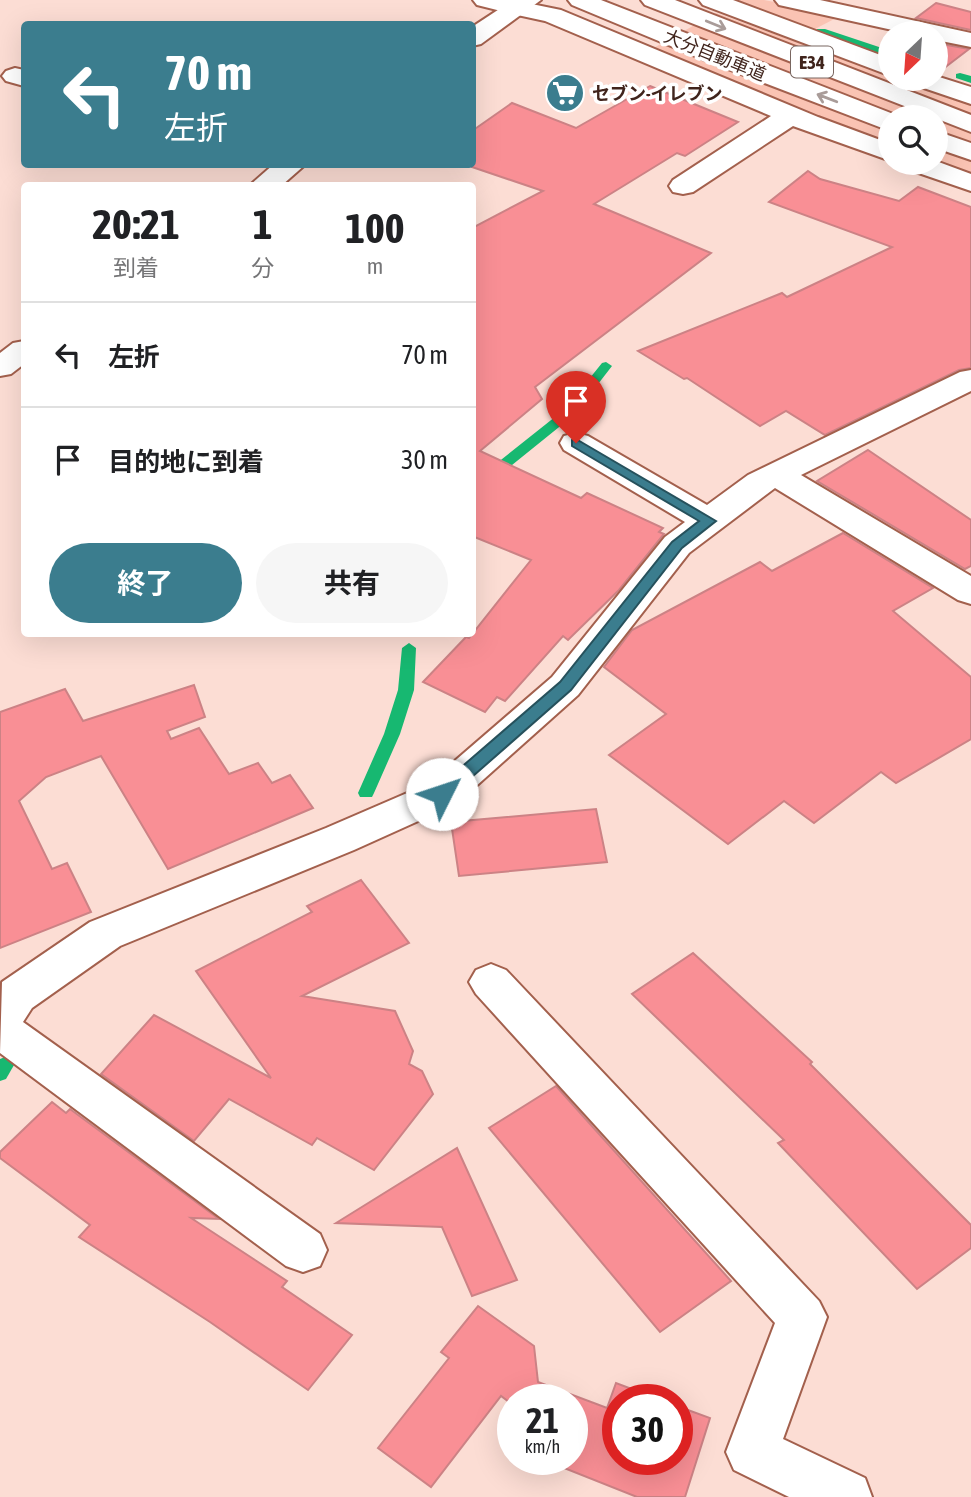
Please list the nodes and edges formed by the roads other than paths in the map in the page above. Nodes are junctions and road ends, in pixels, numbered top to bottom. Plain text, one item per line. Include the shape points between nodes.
1 (485, 0) edge
2 (580, 0) edge
3 (653, 0) edge
4 (711, 0) edge
5 (788, 0) edge
6 (523, 4) edge
7 (476, 36) edge
8 (971, 40) edge
9 (878, 63) edge
10 (948, 88) edge
11 (971, 96) edge
12 (791, 115) junction
13 (878, 117) edge
14 (971, 124) edge
15 (948, 143) edge
16 (878, 148) edge
17 (971, 152) edge
18 (287, 168) edge
19 (948, 174) edge
20 (268, 182) edge
21 (971, 183) edge
22 (683, 186) dead end
23 (21, 352) edge
24 (0, 367) edge
25 (971, 379) edge
26 (576, 443) dead end
27 (776, 474) junction
28 (709, 521) junction
29 (971, 592) edge
30 (491, 982) dead end
31 (0, 1021) edge
32 (0, 1029) edge
33 (303, 1250) dead end
34 (846, 1497) edge

1 - 6 main road
13 -> 2 main road, 大分自動車道 / E34
3 -> 14 main road, 大分自動車道 / E34
4 - 9 main road
5 - 8 main road
6 - 7 main road
6 - 12 main road
10 - 11 main road
12 - 16 main road
12 - 22 main road
15 - 17 main road
18 - 20 main road
19 - 21 main road
23 - 24 main road
25 - 27 main road
26 - 28 main road
27 - 28 main road
27 - 29 main road
28 - 31 main road via 677,545 565,686 442,794 105,934 17,995
30 - 34 main road via 802,1317 752,1452
32 - 33 main road

